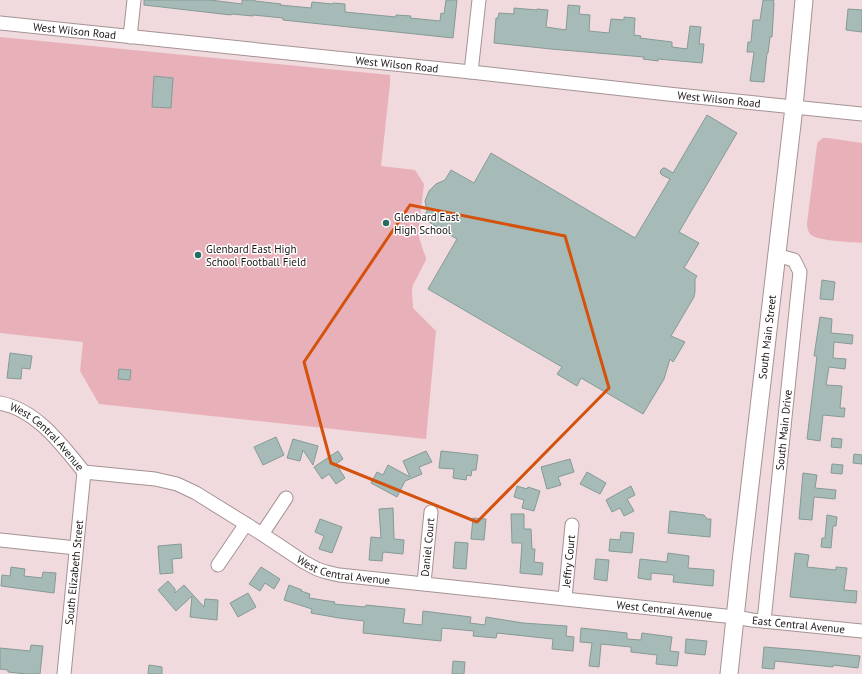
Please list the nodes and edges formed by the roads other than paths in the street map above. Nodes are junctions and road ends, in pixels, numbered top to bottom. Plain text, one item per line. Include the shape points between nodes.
1 (134, 0) edge
2 (479, 0) edge
3 (804, 0) edge
4 (0, 23) edge
5 (130, 37) junction
6 (471, 72) junction
7 (794, 107) junction
8 (862, 114) edge
9 (776, 255) junction
10 (0, 403) edge
11 (84, 472) junction
12 (286, 498) dead end
13 (431, 512) dead end
14 (246, 524) junction
15 (572, 525) dead end
16 (262, 534) junction
17 (0, 540) edge
18 (76, 548) junction
19 (218, 565) dead end
20 (424, 584) junction
21 (565, 598) junction
22 (735, 617) junction
23 (764, 621) junction
24 (862, 631) edge
25 (64, 674) edge
26 (729, 674) edge

1 - 5 street
2 - 6 street
3 - 7 main road, South Main Street
4 - 5 street, West Wilson Road
5 - 6 street, West Wilson Road
6 - 7 street, West Wilson Road
7 - 8 street, West Wilson Road
7 - 9 main road, South Main Street
9 - 22 main road, South Main Street
9 - 23 street, South Main Drive via 794,260 800,272
10 - 11 street, West Central Avenue via 25,412 45,427
11 - 14 street, West Central Avenue via 155,479 177,484
11 - 18 street, South Elizabeth Street
12 - 16 street
13 - 20 street, Daniel Court
14 - 16 street, West Central Avenue
14 - 19 street
15 - 21 street, Jeffry Court
16 - 20 street, West Central Avenue via 304,562 326,572
17 - 18 street
18 - 25 street, South Elizabeth Street
20 - 21 street, West Central Avenue
21 - 22 street, West Central Avenue
22 - 23 street, East Central Avenue
22 - 26 main road, South Main Street
23 - 24 street, East Central Avenue

